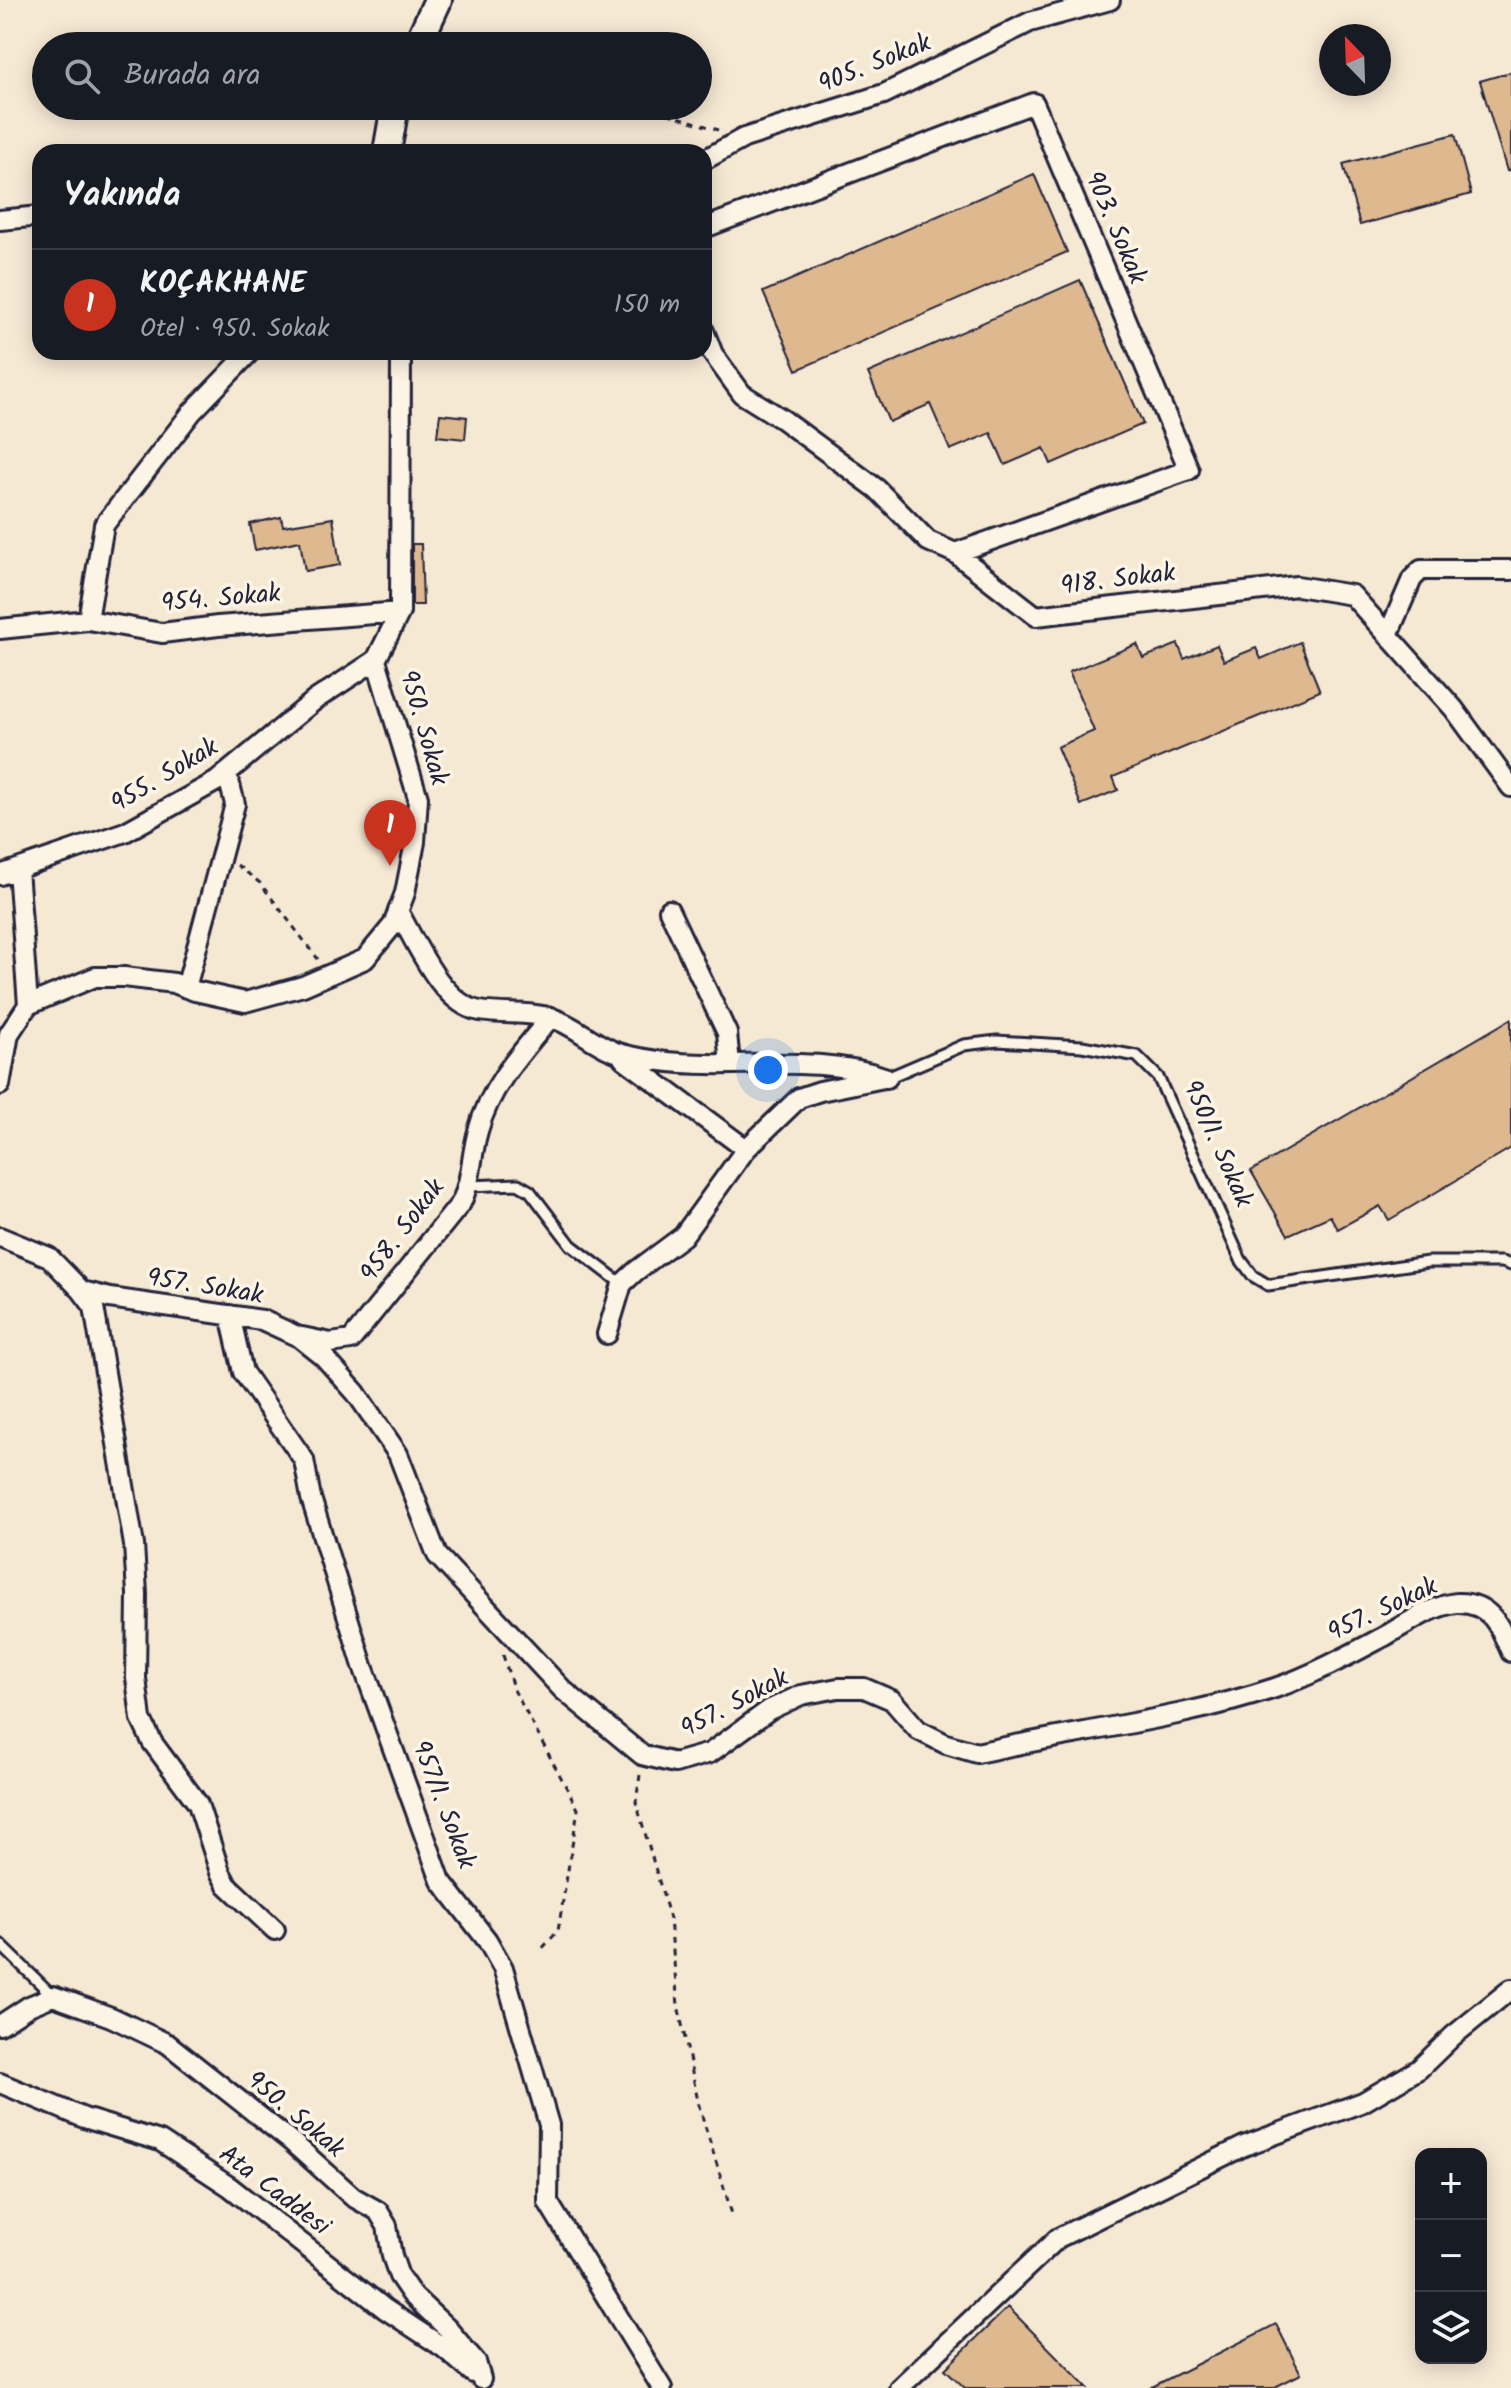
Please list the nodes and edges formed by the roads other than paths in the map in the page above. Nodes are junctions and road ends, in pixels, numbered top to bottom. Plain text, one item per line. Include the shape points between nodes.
1 (438, 0) edge
2 (1110, 0) edge
3 (423, 32) edge
4 (393, 120) edge
5 (388, 144) edge
6 (712, 156) edge
7 (32, 217) edge
8 (0, 220) edge
9 (712, 225) edge
10 (712, 351) edge
11 (242, 360) edge
12 (401, 360) edge
13 (955, 553) junction
14 (1511, 570) edge
15 (400, 612) junction
16 (88, 620) junction
17 (0, 629) edge
18 (1388, 635) junction
19 (376, 660) junction
20 (227, 773) junction
21 (1511, 787) edge
22 (9, 872) edge
23 (669, 910) dead end
24 (398, 911) junction
25 (186, 988) junction
26 (28, 1005) junction
27 (551, 1017) junction
28 (611, 1050) junction
29 (730, 1064) junction
30 (887, 1078) junction
31 (0, 1085) edge
32 (746, 1149) junction
33 (469, 1186) junction
34 (0, 1237) edge
35 (1511, 1265) edge
36 (622, 1284) junction
37 (82, 1291) junction
38 (230, 1315) junction
39 (607, 1334) dead end
40 (299, 1337) junction
41 (1511, 1652) edge
42 (275, 1930) dead end
43 (0, 1944) edge
44 (1511, 1989) edge
45 (53, 1996) junction
46 (0, 2025) edge
47 (0, 2083) edge
48 (486, 2384) edge
49 (662, 2388) edge
50 (899, 2388) edge

1 - 3 street
2 - 6 street, 905. Sokak via 1030,22 884,94 744,138
4 - 5 street
7 - 8 street
9 - 13 street, 903. Sokak via 1034,103 1189,470
10 - 13 street, 918. Sokak via 742,394 877,489 928,541
11 - 16 street via 192,412 104,525
12 - 15 street, 950. Sokak
13 - 18 street, 918. Sokak via 1036,616 1297,586 1352,595
14 - 18 street via 1421,570
15 - 16 street, 954. Sokak via 162,633
15 - 19 street, 950. Sokak
16 - 17 street, 954. Sokak
18 - 21 street, 918. Sokak via 1454,709
19 - 20 street, 955. Sokak via 315,700
19 - 24 street, 950. Sokak via 418,798 415,842
20 - 22 street, 955. Sokak via 125,832
20 - 25 street via 235,804
22 - 26 street
23 - 29 street via 727,1033
24 - 25 street, 950. Sokak via 365,959 303,986 245,1002
24 - 27 street via 444,989 464,1007
25 - 26 street, 950. Sokak via 95,977
26 - 31 street via 9,1034
27 - 28 street
27 - 33 street, 958. Sokak via 488,1100
28 - 29 street via 646,1059
28 - 32 street
29 - 30 street via 859,1068
30 - 32 street via 799,1098
30 - 35 lane, 950/1. Sokak via 964,1045 997,1041 1082,1046 1137,1056 1158,1077 1241,1260 1268,1285 1428,1262
32 - 36 street via 683,1236
33 - 36 lane via 518,1184 530,1191 571,1245
33 - 40 street, 958. Sokak via 351,1340 331,1343
34 - 37 street via 49,1257
36 - 39 street
37 - 38 street, 957. Sokak
37 - 42 street via 94,1307 134,1545 141,1719 198,1804 227,1885
38 - 40 street, 957. Sokak via 262,1320
38 - 49 street, 957/1. Sokak via 243,1372 304,1460 363,1666 441,1881 503,1968 549,2125 548,2202
40 - 41 street, 957. Sokak via 356,1393 398,1454 437,1555 563,1690 642,1755 675,1763 710,1753 769,1710 801,1695 838,1688 864,1688 892,1700 918,1730 977,1753 1177,1713 1276,1687 1456,1603 1479,1606 1496,1619
43 - 45 lane
44 - 50 street via 1419,2069 1363,2102 1244,2146 1058,2238
45 - 46 street
45 - 48 street, 950. Sokak via 168,2044 353,2197 378,2211 399,2276 476,2362
47 - 48 street, Ata Caddesi via 84,2118 160,2141 230,2187

